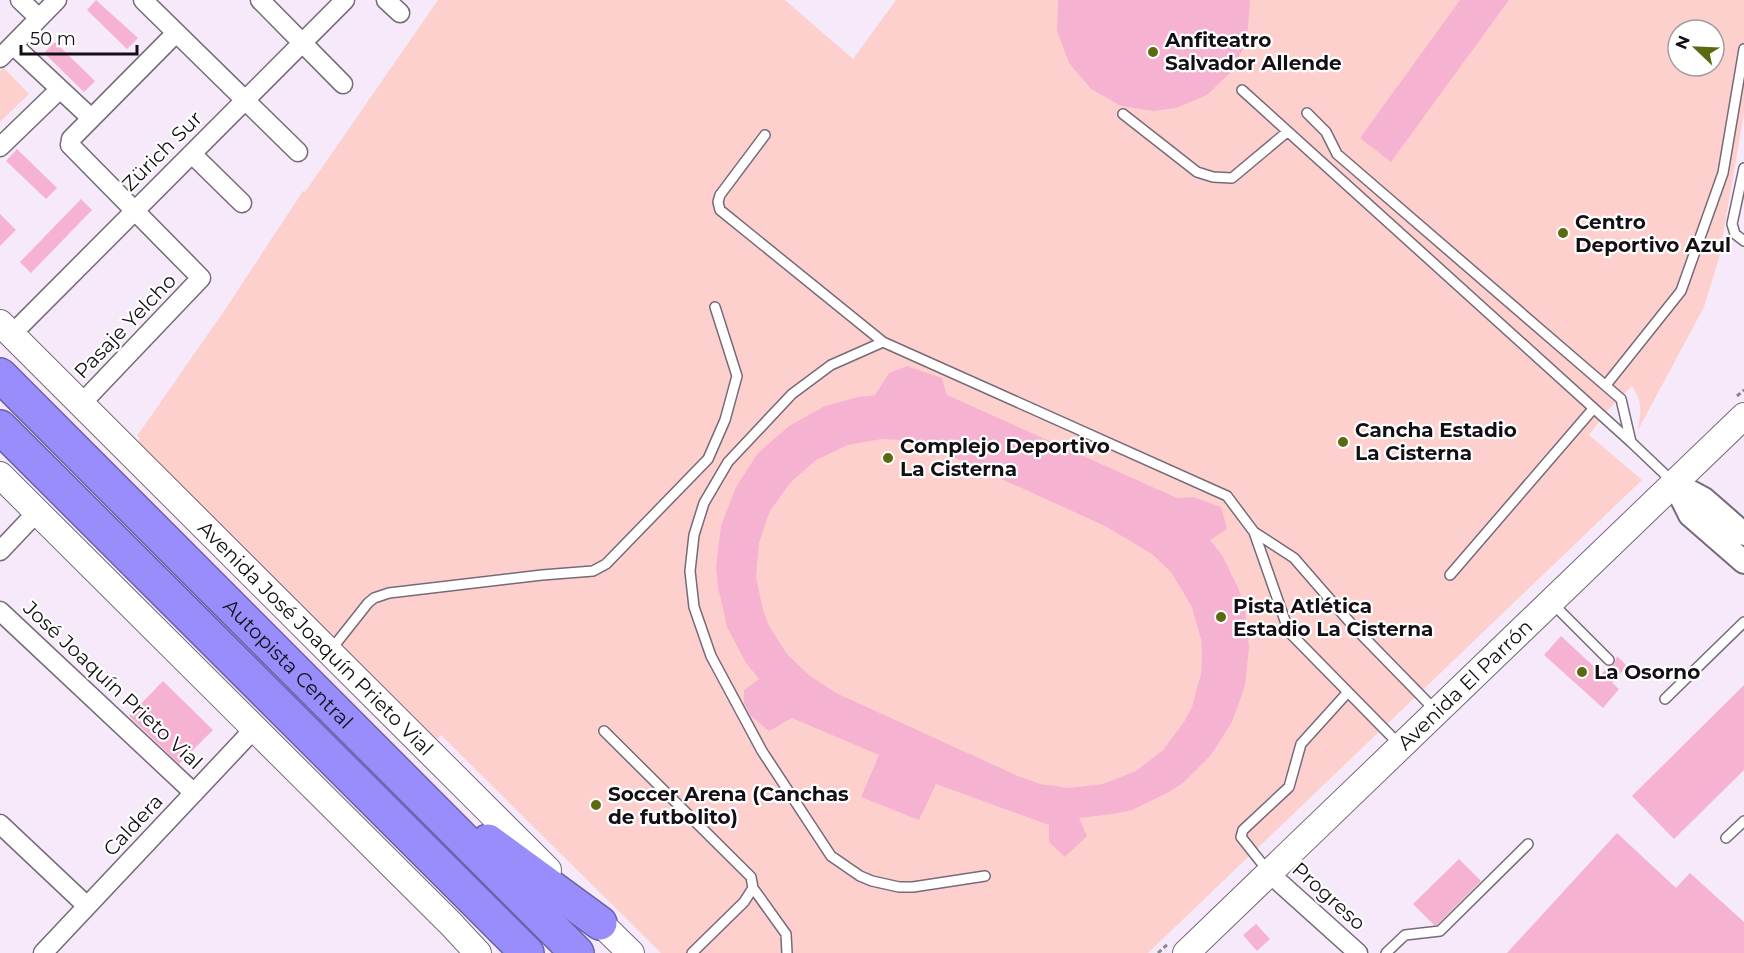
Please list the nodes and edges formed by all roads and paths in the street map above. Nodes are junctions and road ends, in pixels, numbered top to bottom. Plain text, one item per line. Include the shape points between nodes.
1 (20, 0) edge
2 (57, 0) edge
3 (260, 0) edge
4 (345, 0) edge
5 (386, 0) edge
6 (140, 1) edge
7 (400, 13) dead end
8 (39, 18) junction
9 (176, 33) junction
10 (302, 43) junction
11 (1744, 49) edge
12 (6, 51) edge
13 (343, 84) dead end
14 (60, 89) junction
15 (1242, 90) dead end
16 (245, 100) junction
17 (1307, 113) dead end
18 (1123, 114) dead end
19 (91, 118) junction
20 (1287, 132) junction
21 (765, 135) dead end
22 (0, 147) edge
23 (298, 152) dead end
24 (192, 154) junction
25 (1744, 168) edge
26 (242, 203) dead end
27 (135, 211) junction
28 (1744, 242) edge
29 (715, 307) dead end
30 (6, 329) edge
31 (883, 342) junction
32 (0, 375) edge
33 (1606, 385) junction
34 (81, 404) junction
35 (1593, 409) junction
36 (1744, 416) edge
37 (0, 427) edge
38 (1631, 442) junction
39 (0, 475) edge
40 (1674, 483) junction
41 (37, 512) junction
42 (1254, 532) junction
43 (1744, 534) edge
44 (0, 551) edge
45 (1744, 562) edge
46 (1450, 574) dead end
47 (1551, 602) junction
48 (0, 611) edge
49 (1744, 622) edge
50 (329, 652) junction
51 (1608, 660) dead end
52 (1348, 692) junction
53 (1665, 699) dead end
54 (1436, 712) junction
55 (255, 728) junction
56 (604, 731) dead end
57 (1401, 746) junction
58 (402, 778) junction
59 (194, 793) junction
60 (1744, 821) edge
61 (0, 824) edge
62 (1726, 838) dead end
63 (1528, 844) dead end
64 (428, 854) junction
65 (1269, 873) junction
66 (986, 876) dead end
67 (753, 888) junction
68 (87, 906) junction
69 (600, 923) junction
70 (43, 953) edge
71 (478, 953) edge
72 (500, 953) edge
73 (527, 953) edge
74 (577, 953) edge
75 (631, 953) edge
76 (692, 953) edge
77 (788, 953) edge
78 (1186, 953) edge
79 (1358, 953) edge
80 (1386, 953) edge

1 - 8 street
2 - 8 street
3 - 10 street
4 - 10 street, Zürich Sur
5 - 7 street
6 - 9 street
8 - 12 street
9 - 16 street
9 - 19 street
10 - 13 street
10 - 16 street, Zürich Sur
11 - 33 lane via 1724,173 1681,291
12 - 14 street
14 - 19 street
14 - 22 street
15 - 20 lane
16 - 23 street
16 - 24 street, Zürich Sur
17 - 33 lane via 1326,132 1337,154
18 - 20 lane via 1197,172 1213,177 1232,178
19 - 27 street via 70,145
20 - 35 lane
21 - 31 lane via 720,195 720,210
24 - 26 street
24 - 27 street, Zürich Sur
25 - 28 lane via 1732,224 1735,234
27 - 30 street, Zürich Sur
27 - 34 street, Pasaje Yelcho via 201,278
29 - 50 lane via 738,376 721,430 708,459 606,564 593,571 389,593 368,603
30 - 34 main road, Avenida José Joaquín Prieto Vial
31 - 42 lane via 1227,496
31 - 66 lane via 831,365 792,394 728,462 704,502 694,535 690,571 694,607 711,656 762,751 831,855 872,882 899,887
32 - 58 highway, Autopista Central
33 - 38 lane via 1621,399
34 - 50 main road, Avenida José Joaquín Prieto Vial
35 - 38 lane
35 - 46 lane
36 - 40 main road, Avenida El Parrón
37 - 64 highway, Autopista Central
38 - 40 lane
39 - 41 main road
40 - 43 street via 1704,499
40 - 45 street via 1690,515
40 - 47 main road, Avenida El Parrón
41 - 44 street
41 - 55 main road
42 - 52 lane via 1289,632
42 - 54 lane via 1294,558
47 - 51 lane
47 - 54 main road, Avenida El Parrón
48 - 59 street, José Joaquín Prieto Vial
49 - 53 lane
50 - 69 main road, Avenida José Joaquín Prieto Vial
52 - 57 lane
52 - 65 lane via 1301,744 1289,787 1243,830 1241,837
54 - 57 main road, Avenida El Parrón
55 - 59 street, Caldera
55 - 71 main road
56 - 67 lane via 751,877
57 - 65 main road, Avenida El Parrón
58 - 69 highway
58 - 74 highway, Autopista Central
59 - 68 street, Caldera
60 - 62 lane
61 - 68 street
63 - 80 lane via 1440,931 1405,935
64 - 72 highway
64 - 73 highway, Autopista Central
65 - 78 main road, Avenida El Parrón
65 - 79 street, Progreso
67 - 76 lane via 744,902
67 - 77 lane via 786,934
68 - 70 street, Caldera
69 - 75 main road, Avenida José Joaquín Prieto Vial

